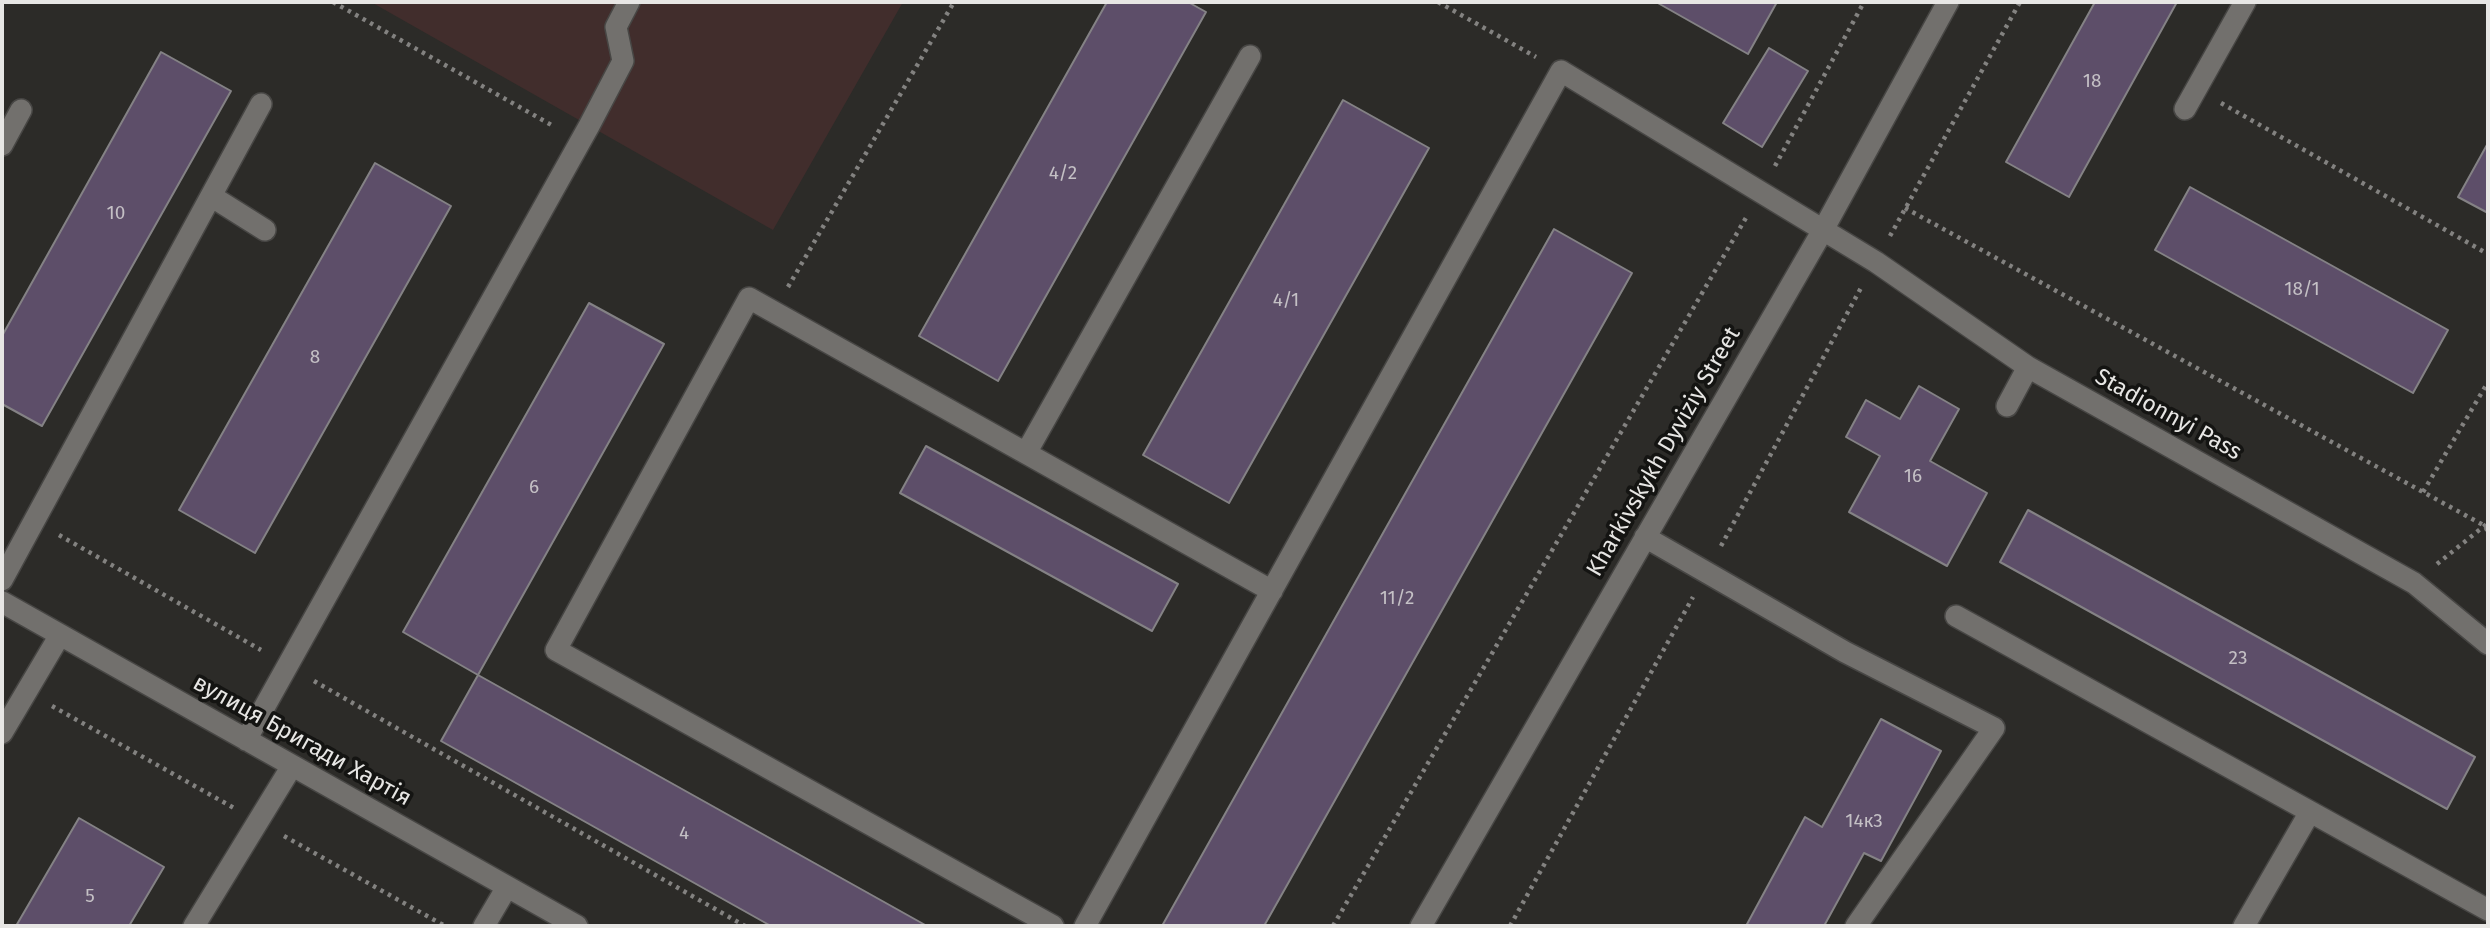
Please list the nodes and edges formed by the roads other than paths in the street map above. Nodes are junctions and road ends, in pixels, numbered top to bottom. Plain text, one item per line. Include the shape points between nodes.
1 (629, 2) edge
2 (1948, 2) edge
3 (2245, 2) edge
4 (1250, 56) dead end
5 (261, 104) dead end
6 (2185, 109) dead end
7 (21, 110) dead end
8 (2, 145) edge
9 (211, 196) junction
10 (265, 230) dead end
11 (1823, 230) junction
12 (2028, 367) junction
13 (2007, 406) dead end
14 (1026, 453) junction
15 (1645, 537) junction
16 (2, 580) edge
17 (1272, 591) junction
18 (2, 602) edge
19 (1956, 616) dead end
20 (60, 635) junction
21 (2488, 643) edge
22 (2, 733) edge
23 (246, 740) junction
24 (292, 766) junction
25 (2310, 811) junction
26 (507, 887) junction
27 (2488, 911) edge
28 (194, 926) edge
29 (484, 926) edge
30 (577, 926) edge
31 (1053, 926) edge
32 (1085, 926) edge
33 (1421, 926) edge
34 (1857, 926) edge
35 (2244, 926) edge

1 - 23 street via 616,27 623,61
2 - 11 street, Kharkivskykh Dyviziy Street
3 - 6 street
4 - 14 street
5 - 9 street
7 - 8 street
9 - 10 street
9 - 16 street
11 - 12 street, Stadionnyi Pass
11 - 15 street, Kharkivskykh Dyviziy Street
11 - 17 street, Stadionnyi Pass via 1561,71
12 - 13 street
12 - 21 street, Stadionnyi Pass via 2414,583
14 - 17 street
14 - 31 street via 748,298 556,650
15 - 33 street, Kharkivskykh Dyviziy Street
15 - 34 street via 1845,652 1994,728
17 - 32 street
18 - 20 street, вулиця Бригади Хартія
19 - 25 street
20 - 22 street
20 - 23 street, вулиця Бригади Хартія
23 - 24 street, вулиця Бригади Хартія
24 - 26 street, вулиця Бригади Хартія
24 - 28 street
25 - 27 street
25 - 35 street
26 - 29 street
26 - 30 street, вулиця Бригади Хартія

